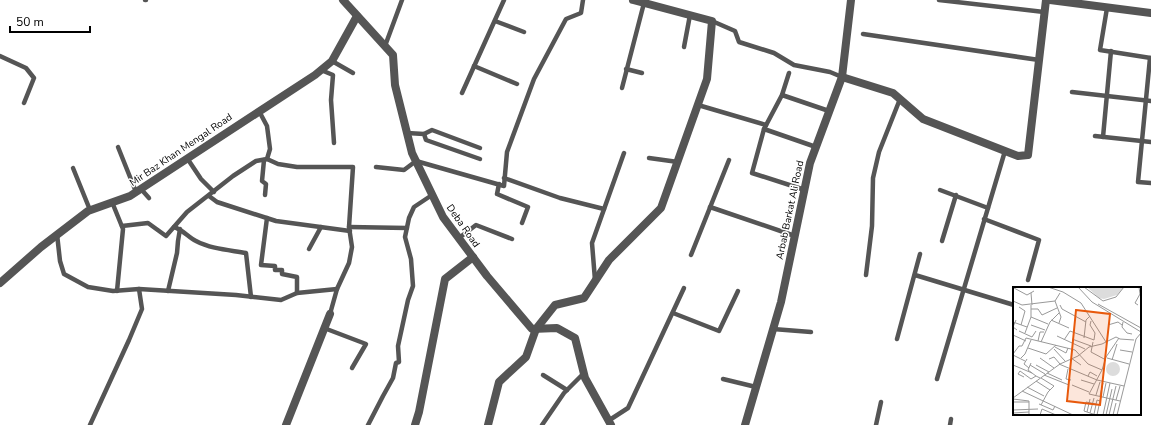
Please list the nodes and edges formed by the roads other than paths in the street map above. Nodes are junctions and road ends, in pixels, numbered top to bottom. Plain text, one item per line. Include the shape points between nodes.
1 (343, 0) edge
2 (402, 0) edge
3 (504, 0) edge
4 (583, 0) edge
5 (633, 0) edge
6 (851, 0) edge
7 (939, 0) edge
8 (1046, 0) edge
9 (1050, 0) edge
10 (644, 3) junction
11 (1107, 8) junction
12 (1044, 12) junction
13 (1151, 13) edge
14 (690, 15) junction
15 (357, 16) junction
16 (494, 21) junction
17 (712, 21) junction
18 (524, 32) dead end
19 (863, 34) dead end
20 (385, 46) junction
21 (684, 47) dead end
22 (1111, 52) junction
23 (0, 56) edge
24 (1151, 58) edge
25 (1039, 60) junction
26 (332, 61) junction
27 (474, 66) junction
28 (626, 69) junction
29 (320, 70) junction
30 (353, 73) dead end
31 (642, 73) dead end
32 (789, 73) dead end
33 (842, 77) junction
34 (517, 84) dead end
35 (622, 88) dead end
36 (1072, 92) dead end
37 (462, 93) dead end
38 (782, 95) junction
39 (1107, 96) junction
40 (900, 99) junction
41 (1149, 100) edge
42 (24, 103) dead end
43 (698, 105) junction
44 (259, 111) junction
45 (829, 111) junction
46 (765, 127) junction
47 (407, 133) junction
48 (424, 134) junction
49 (1095, 136) dead end
50 (1103, 137) junction
51 (1142, 141) junction
52 (1151, 142) edge
53 (334, 143) dead end
54 (118, 147) dead end
55 (816, 147) junction
56 (480, 148) dead end
57 (1005, 151) junction
58 (624, 153) dead end
59 (187, 158) junction
60 (649, 158) dead end
61 (266, 159) junction
62 (480, 159) dead end
63 (729, 160) dead end
64 (416, 161) junction
65 (678, 162) junction
66 (376, 167) dead end
67 (73, 168) dead end
68 (504, 178) junction
69 (1151, 183) edge
70 (499, 184) junction
71 (139, 190) junction
72 (805, 190) junction
73 (940, 190) dead end
74 (214, 192) junction
75 (265, 195) dead end
76 (432, 195) junction
77 (956, 195) junction
78 (209, 196) junction
79 (149, 198) dead end
80 (112, 202) junction
81 (710, 207) junction
82 (988, 208) junction
83 (604, 209) junction
84 (90, 210) junction
85 (267, 218) junction
86 (984, 219) junction
87 (522, 223) dead end
88 (122, 226) junction
89 (174, 227) junction
90 (320, 227) junction
91 (407, 228) junction
92 (180, 229) junction
93 (349, 229) junction
94 (57, 234) junction
95 (795, 236) junction
96 (459, 238) junction
97 (512, 239) dead end
98 (942, 241) dead end
99 (309, 249) dead end
100 (920, 254) dead end
101 (691, 255) dead end
102 (473, 257) junction
103 (866, 275) dead end
104 (915, 275) junction
105 (596, 280) junction
106 (1028, 280) dead end
107 (0, 282) edge
108 (684, 288) dead end
109 (139, 289) junction
110 (337, 289) junction
111 (963, 290) junction
112 (117, 291) junction
113 (168, 291) junction
114 (738, 291) dead end
115 (297, 293) junction
116 (251, 296) junction
117 (1013, 305) edge
118 (673, 313) junction
119 (330, 314) joint
120 (324, 328) junction
121 (536, 329) junction
122 (773, 329) junction
123 (811, 332) dead end
124 (896, 339) dead end
125 (352, 368) dead end
126 (584, 373) junction
127 (543, 375) dead end
128 (723, 379) dead end
129 (937, 379) dead end
130 (756, 387) junction
131 (567, 390) junction
132 (881, 402) dead end
133 (951, 419) dead end
134 (610, 423) edge
135 (90, 425) edge
136 (286, 425) edge
137 (368, 425) edge
138 (415, 425) edge
139 (488, 425) edge
140 (542, 425) edge
141 (745, 425) edge
142 (876, 425) edge
143 (950, 425) edge

1 - 15 street, Deba Road
2 - 20 lane
3 - 16 lane
4 - 68 lane via 581,13 566,19 534,79 506,152
5 - 10 street
6 - 33 street, Arbab Barkat Ali Road
7 - 12 lane
8 - 12 street
9 - 11 street
10 - 14 street
10 - 28 lane
11 - 13 street
11 - 22 lane via 1100,50
12 - 25 street
14 - 17 street
14 - 21 lane
15 - 20 street, Deba Road
15 - 26 street, Mir Baz Khan Mengal Road
16 - 18 lane
16 - 27 lane
17 - 33 lane via 735,32 740,42 774,53 794,65
17 - 43 street via 707,79
19 - 25 lane
20 - 47 street, Deba Road via 393,55 395,85
22 - 24 lane
22 - 39 lane
23 - 42 lane via 26,68 34,78
24 - 41 lane
25 - 57 street via 1028,154 1018,156
26 - 29 street, Mir Baz Khan Mengal Road
26 - 30 lane
27 - 34 lane
27 - 37 lane
28 - 31 lane
28 - 35 lane
29 - 44 street, Mir Baz Khan Mengal Road
29 - 53 lane via 333,75 331,100
32 - 38 lane
33 - 40 street via 893,93
33 - 45 street, Arbab Barkat Ali Road
36 - 39 lane
38 - 45 lane
38 - 46 lane
39 - 41 lane
39 - 50 lane
40 - 57 street via 923,118
40 - 103 lane via 879,152 873,178 872,226
41 - 51 lane
43 - 46 lane
43 - 65 street
44 - 59 street, Mir Baz Khan Mengal Road
44 - 61 lane via 266,126 270,149
45 - 55 street, Arbab Barkat Ali Road
46 - 55 lane
46 - 72 lane via 752,173
47 - 48 lane
47 - 64 street, Deba Road
48 - 56 lane via 432,130
48 - 62 lane via 426,140
49 - 50 lane
50 - 51 lane
51 - 52 lane
51 - 69 lane via 1138,182
54 - 71 lane
55 - 72 street, Arbab Barkat Ali Road
57 - 82 lane
58 - 83 lane
59 - 71 street, Mir Baz Khan Mengal Road
59 - 74 lane via 201,179
60 - 65 lane
61 - 74 lane via 256,161
61 - 75 lane via 262,181 266,184
61 - 93 lane via 297,167 353,167
63 - 81 lane
64 - 66 lane via 404,170
64 - 70 lane
64 - 76 street, Deba Road
65 - 105 street via 661,208 609,260
67 - 84 lane
68 - 70 lane via 504,186
68 - 83 lane via 560,198
70 - 87 lane via 497,194 528,207
71 - 79 lane
71 - 80 street, Mir Baz Khan Mengal Road
72 - 95 street, Arbab Barkat Ali Road
73 - 77 lane
74 - 78 lane
76 - 91 lane via 414,207 408,218
76 - 96 street, Deba Road via 443,217
77 - 82 lane
77 - 98 lane
78 - 85 lane via 217,202
78 - 89 lane via 187,212
80 - 84 street, Mir Baz Khan Mengal Road
80 - 88 lane
81 - 95 lane
81 - 101 lane
82 - 86 lane
83 - 105 lane via 592,243
84 - 94 street, Mir Baz Khan Mengal Road
85 - 90 lane
85 - 115 lane via 261,265 275,266 275,270 282,270 282,274 297,277
86 - 106 lane via 1040,240
86 - 111 lane
88 - 89 lane via 148,223 166,236
88 - 112 lane
89 - 92 lane
90 - 93 lane
90 - 99 lane
91 - 93 lane
91 - 137 lane via 405,237 413,286 398,346 400,362 396,363 393,378
92 - 113 lane
92 - 116 lane via 195,241 246,253
93 - 110 lane via 352,247 350,263
94 - 107 street, Mir Baz Khan Mengal Road
94 - 112 lane via 64,274 88,287
95 - 122 street, Arbab Barkat Ali Road
96 - 97 lane via 476,225
96 - 102 street, Deba Road
100 - 104 lane
102 - 121 street, Deba Road via 532,329
102 - 138 street via 445,279
104 - 111 lane
104 - 124 lane
105 - 121 street via 584,298 555,306
108 - 118 lane
109 - 112 lane
109 - 113 lane
109 - 135 lane via 142,309
110 - 115 lane
110 - 119 lane
111 - 117 lane
111 - 129 lane
113 - 116 lane
114 - 118 lane via 719,331
115 - 116 lane via 281,300
118 - 134 lane via 628,408
119 - 120 street
120 - 125 lane via 366,344
120 - 136 street
121 - 126 street via 557,328 575,338
121 - 139 street via 526,357 499,382
122 - 123 lane
122 - 130 street, Arbab Barkat Ali Road
126 - 131 lane
126 - 134 street
127 - 131 lane
128 - 130 lane
130 - 141 street, Arbab Barkat Ali Road
131 - 140 lane
132 - 142 lane
133 - 143 lane

